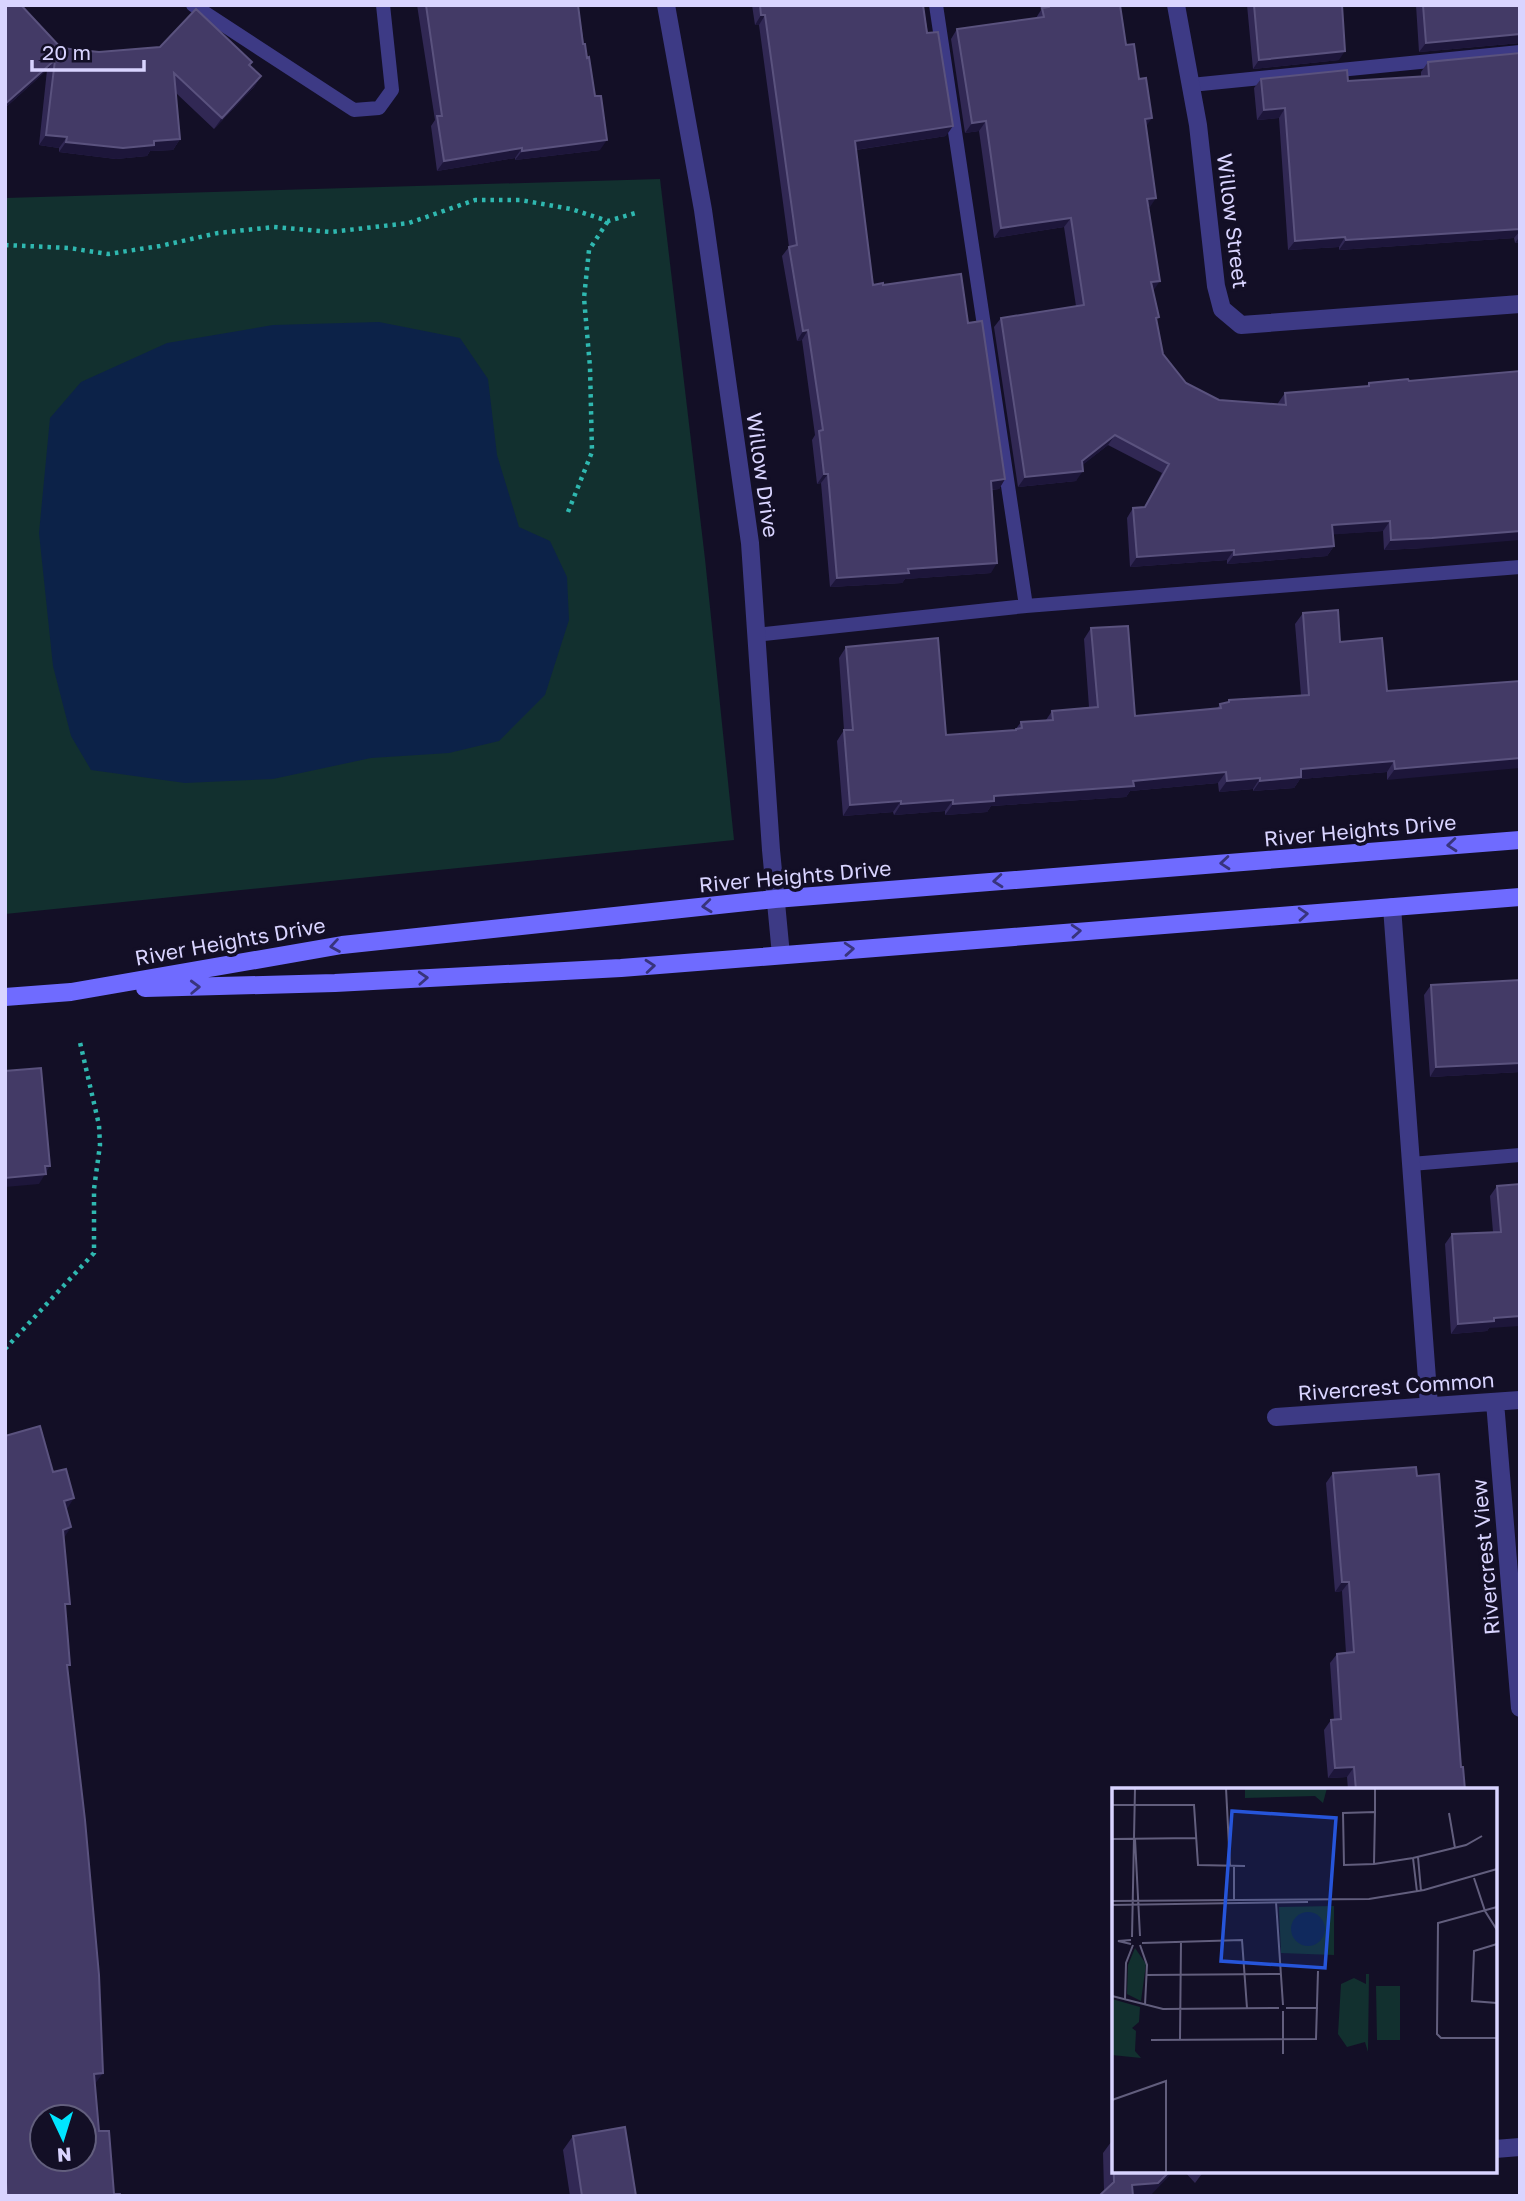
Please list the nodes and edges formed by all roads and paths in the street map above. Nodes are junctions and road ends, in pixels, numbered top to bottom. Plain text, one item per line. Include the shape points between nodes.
1 (193, 5) edge
2 (383, 5) edge
3 (666, 5) edge
4 (936, 5) edge
5 (1176, 5) edge
6 (1520, 52) edge
7 (1191, 85) junction
8 (639, 212) dead end
9 (608, 221) junction
10 (5, 245) edge
11 (1520, 304) edge
12 (568, 512) dead end
13 (1520, 567) edge
14 (1026, 606) junction
15 (755, 635) junction
16 (1520, 839) edge
17 (1520, 897) edge
18 (775, 899) junction
19 (1392, 907) junction
20 (781, 955) junction
21 (78, 990) junction
22 (5, 997) edge
23 (79, 1038) dead end
24 (1520, 1155) edge
25 (1411, 1164) junction
26 (5, 1349) edge
27 (1520, 1400) edge
28 (1495, 1402) junction
29 (1429, 1406) junction
30 (1276, 1417) dead end
31 (1520, 1708) edge
32 (1520, 2147) edge
33 (1497, 2149) edge

1 - 2 lane via 354,110 379,108 392,90
3 - 15 street, Willow Drive via 703,210 750,542
4 - 14 lane
5 - 7 street, Willow Street
6 - 7 lane
7 - 11 street, Willow Street via 1216,286 1222,309 1241,325
8 - 9 path
9 - 10 path via 520,200 475,200 409,223 331,232 274,227 108,254
9 - 12 path via 589,250 584,298 592,452
13 - 14 lane
14 - 15 lane
15 - 18 street, Willow Drive
16 -> 18 street, River Heights Drive
17 - 19 street, River Heights Drive
18 - 20 street, Willow Drive
18 -> 21 street, River Heights Drive via 342,945
20 -> 19 street, River Heights Drive
19 - 25 street
21 -> 20 street, River Heights Drive via 335,983
21 - 22 street, River Heights Drive
23 - 26 path via 99,1125 94,1253
24 - 25 lane
25 - 29 street
27 - 28 street, Rivercrest Common
28 - 29 street, Rivercrest Common
28 - 31 street, Rivercrest View
29 - 30 street, Rivercrest Common
32 - 33 street

